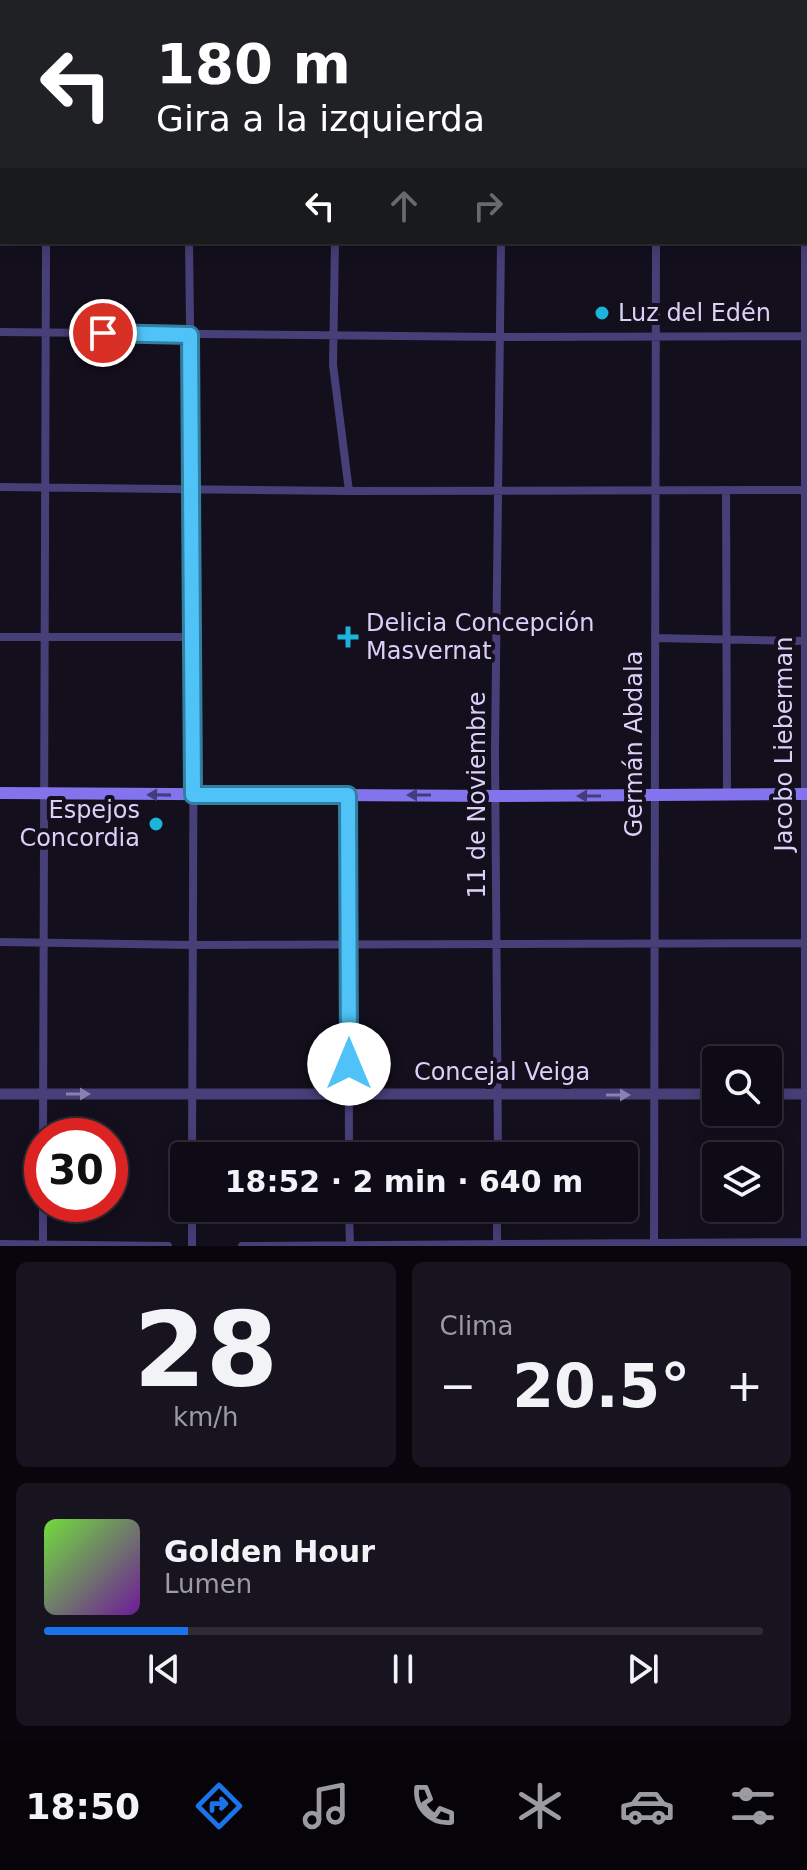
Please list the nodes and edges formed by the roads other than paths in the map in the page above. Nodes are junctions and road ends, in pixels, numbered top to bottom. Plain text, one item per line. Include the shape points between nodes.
1 (46, 244) edge
2 (189, 244) edge
3 (335, 244) edge
4 (501, 244) edge
5 (656, 244) edge
6 (805, 244) edge
7 (45, 331) junction
8 (0, 332) edge
9 (190, 335) junction
10 (333, 335) junction
11 (806, 336) edge
12 (499, 337) junction
13 (656, 337) junction
14 (0, 487) edge
15 (44, 487) junction
16 (191, 488) junction
17 (498, 490) junction
18 (656, 490) junction
19 (726, 490) junction
20 (806, 490) edge
21 (349, 491) junction
22 (0, 637) edge
23 (44, 637) junction
24 (194, 637) junction
25 (655, 638) junction
26 (727, 639) junction
27 (805, 641) edge
28 (0, 793) edge
29 (44, 793) junction
30 (805, 794) edge
31 (193, 795) junction
32 (348, 795) junction
33 (497, 796) junction
34 (653, 796) junction
35 (727, 796) junction
36 (0, 942) edge
37 (45, 943) junction
38 (497, 943) junction
39 (807, 943) edge
40 (350, 944) junction
41 (193, 945) junction
42 (656, 945) junction
43 (0, 1094) edge
44 (43, 1094) junction
45 (192, 1094) junction
46 (349, 1094) junction
47 (702, 1094) edge
48 (782, 1094) edge
49 (806, 1094) edge
50 (498, 1095) junction
51 (656, 1095) junction
52 (43, 1118) edge
53 (192, 1142) edge
54 (349, 1142) edge
55 (498, 1142) edge
56 (806, 1169) edge
57 (43, 1222) edge
58 (192, 1222) edge
59 (349, 1222) edge
60 (497, 1222) edge
61 (806, 1243) edge
62 (0, 1244) edge
63 (654, 1244) edge
64 (43, 1245) edge
65 (497, 1245) edge
66 (168, 1246) edge
67 (192, 1246) edge
68 (242, 1246) edge
69 (350, 1246) edge

1 - 7 street
2 - 9 street
3 - 10 street
4 - 12 street, 11 de Noviembre
5 - 13 street, Germán Abdala
6 - 11 street, Jacobo Lieberman
7 - 8 street
7 - 9 street
7 - 15 street
9 - 10 street
9 - 16 street
10 - 12 street
10 - 21 street
11 - 13 street
11 - 20 street, Jacobo Lieberman
12 - 13 street
12 - 17 street, 11 de Noviembre
13 - 18 street, Germán Abdala
14 - 15 street
15 - 16 street
15 - 23 street
16 - 21 street
16 - 24 street
17 - 18 street
17 - 21 street
17 - 33 street, 11 de Noviembre
18 - 19 street
18 - 25 street, Germán Abdala
19 - 20 street
19 - 26 street
20 - 27 street, Jacobo Lieberman
22 - 23 street
23 - 24 street
23 - 29 street
24 - 31 street
25 - 26 street
25 - 34 street, Germán Abdala
26 - 27 street
26 - 35 street
27 - 30 street, Jacobo Lieberman
28 - 29 main road
31 -> 29 main road
29 - 37 street
30 - 35 main road
30 - 39 street, Jacobo Lieberman
31 - 32 main road
31 - 41 street
33 -> 32 main road
32 - 40 street
34 -> 33 main road
33 - 38 street, 11 de Noviembre
34 - 35 main road
34 - 42 street, Germán Abdala
36 - 37 street
37 - 41 street
37 - 44 street
38 - 40 street
38 - 42 street
38 - 50 street, 11 de Noviembre
39 - 42 street
39 - 49 street, Jacobo Lieberman
40 - 41 street
40 - 46 street
41 - 45 street
42 - 51 street, Germán Abdala
43 - 44 street, Concejal Veiga
44 -> 45 street, Concejal Veiga
44 - 52 street
45 - 46 street, Concejal Veiga
45 - 53 street
46 - 50 street, Concejal Veiga
46 - 54 street
47 - 51 street, Concejal Veiga
48 - 49 street
49 - 56 street, Jacobo Lieberman
50 -> 51 street, Concejal Veiga
50 - 55 street, 11 de Noviembre
51 - 63 street, Germán Abdala
56 - 61 street, Jacobo Lieberman
57 - 64 street
58 - 67 street
59 - 69 street
60 - 65 street
61 - 63 street
62 - 64 street
63 - 65 street
64 - 66 street
65 - 69 street
68 - 69 street

